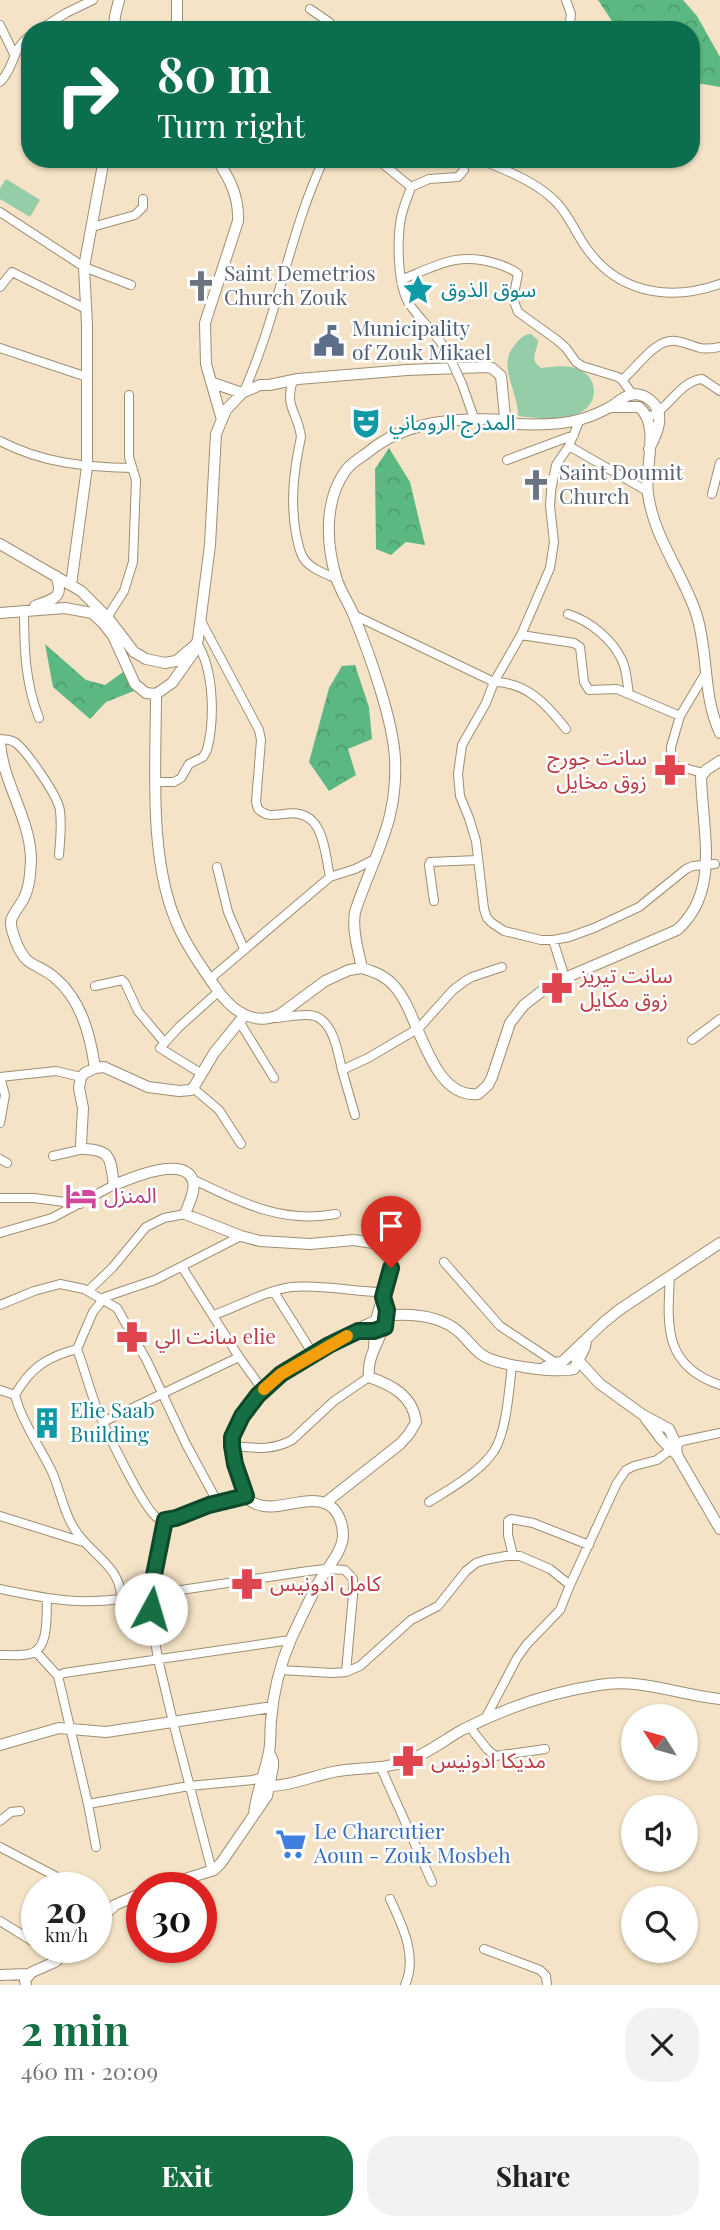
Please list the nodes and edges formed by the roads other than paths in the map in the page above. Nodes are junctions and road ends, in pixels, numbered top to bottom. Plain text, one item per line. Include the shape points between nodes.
1 (93, 0) edge
2 (119, 0) edge
3 (177, 0) edge
4 (566, 0) edge
5 (310, 9) dead end
6 (53, 21) edge
7 (116, 21) edge
8 (177, 21) edge
9 (328, 21) edge
10 (570, 21) edge
11 (0, 25) edge
12 (21, 44) edge
13 (14, 54) junction
14 (0, 82) edge
15 (102, 168) edge
16 (222, 168) edge
17 (320, 168) edge
18 (388, 168) edge
19 (464, 168) edge
20 (499, 168) edge
21 (411, 187) junction
22 (143, 199) dead end
23 (0, 212) edge
24 (92, 226) junction
25 (84, 267) junction
26 (401, 280) junction
27 (720, 284) edge
28 (131, 285) dead end
29 (0, 287) edge
30 (86, 309) junction
31 (720, 347) edge
32 (0, 348) edge
33 (253, 372) junction
34 (87, 377) junction
35 (211, 379) junction
36 (293, 380) junction
37 (622, 380) junction
38 (264, 387) junction
39 (720, 391) edge
40 (243, 392) junction
41 (633, 395) junction
42 (129, 396) dead end
43 (610, 408) junction
44 (654, 415) junction
45 (474, 418) junction
46 (580, 419) junction
47 (508, 420) junction
48 (223, 425) junction
49 (574, 435) junction
50 (0, 441) edge
51 (569, 446) junction
52 (506, 460) dead end
53 (720, 463) edge
54 (87, 467) junction
55 (131, 468) junction
56 (647, 491) junction
57 (712, 494) dead end
58 (0, 544) edge
59 (56, 576) junction
60 (337, 579) junction
61 (71, 585) junction
62 (25, 610) junction
63 (0, 613) edge
64 (568, 614) dead end
65 (354, 615) junction
66 (200, 619) junction
67 (105, 620) junction
68 (522, 635) junction
69 (197, 643) junction
70 (128, 654) junction
71 (169, 662) junction
72 (705, 674) junction
73 (494, 682) junction
74 (172, 683) junction
75 (156, 694) junction
76 (629, 694) junction
77 (680, 716) junction
78 (38, 718) dead end
79 (566, 729) dead end
80 (720, 733) edge
81 (0, 741) edge
82 (720, 761) edge
83 (703, 773) junction
84 (156, 782) junction
85 (59, 855) dead end
86 (377, 858) junction
87 (478, 860) junction
88 (715, 864) junction
89 (217, 867) dead end
90 (330, 877) junction
91 (434, 901) dead end
92 (5, 921) edge
93 (554, 940) junction
94 (244, 949) junction
95 (502, 967) dead end
96 (362, 968) junction
97 (565, 978) junction
98 (210, 979) junction
99 (95, 986) dead end
100 (218, 992) junction
101 (242, 1018) junction
102 (269, 1019) junction
103 (720, 1019) edge
104 (419, 1028) junction
105 (692, 1040) dead end
106 (164, 1042) junction
107 (95, 1068) junction
108 (342, 1070) junction
109 (202, 1074) junction
110 (0, 1077) edge
111 (81, 1077) junction
112 (274, 1078) dead end
113 (193, 1088) junction
114 (355, 1115) dead end
115 (0, 1123) edge
116 (241, 1144) dead end
117 (84, 1149) junction
118 (53, 1156) dead end
119 (192, 1179) junction
120 (114, 1185) junction
121 (0, 1199) edge
122 (80, 1203) junction
123 (185, 1214) junction
124 (336, 1214) dead end
125 (0, 1233) edge
126 (242, 1236) junction
127 (720, 1243) edge
128 (444, 1262) dead end
129 (182, 1267) junction
130 (670, 1277) junction
131 (89, 1291) junction
132 (274, 1292) junction
133 (383, 1295) junction
134 (102, 1300) junction
135 (0, 1305) edge
136 (214, 1315) junction
137 (381, 1324) junction
138 (77, 1349) junction
139 (313, 1354) junction
140 (239, 1357) junction
141 (568, 1362) junction
142 (512, 1365) junction
143 (369, 1377) junction
144 (720, 1385) edge
145 (0, 1390) edge
146 (263, 1390) junction
147 (162, 1393) junction
148 (15, 1395) junction
149 (103, 1422) junction
150 (720, 1433) edge
151 (666, 1436) junction
152 (694, 1438) junction
153 (232, 1446) junction
154 (675, 1450) junction
155 (246, 1496) junction
156 (429, 1502) dead end
157 (218, 1503) junction
158 (325, 1503) junction
159 (0, 1516) edge
160 (165, 1520) junction
161 (720, 1529) edge
162 (85, 1543) junction
163 (589, 1545) junction
164 (513, 1556) junction
165 (326, 1569) junction
166 (570, 1585) junction
167 (0, 1589) edge
168 (150, 1595) junction
169 (47, 1599) junction
170 (121, 1599) junction
171 (290, 1640) junction
172 (36, 1652) junction
173 (0, 1655) edge
174 (158, 1659) junction
175 (280, 1670) junction
176 (346, 1672) junction
177 (58, 1676) junction
178 (720, 1699) edge
179 (272, 1707) junction
180 (485, 1718) junction
181 (173, 1722) junction
182 (469, 1727) junction
183 (71, 1728) junction
184 (0, 1745) edge
185 (545, 1749) dead end
186 (381, 1768) junction
187 (264, 1781) junction
188 (189, 1786) junction
189 (88, 1804) junction
190 (20, 1811) dead end
191 (0, 1821) edge
192 (0, 1847) edge
193 (96, 1847) dead end
194 (212, 1871) junction
195 (48, 1872) edge
196 (209, 1872) edge
197 (432, 1882) dead end
198 (390, 1899) dead end
199 (0, 1921) edge
200 (21, 1934) edge
201 (484, 1949) dead end
202 (53, 1963) edge
203 (0, 1975) edge
204 (28, 1980) edge
205 (405, 1985) edge
206 (547, 1985) edge

1 - 6 street
2 - 7 main road
3 - 8 main road
4 - 10 street
5 - 9 street
11 - 13 street
12 - 13 street
13 - 14 street via 11,68
15 - 24 main road
16 - 35 main road via 237,196 238,221 205,323
17 - 33 street
18 - 21 street
19 - 21 street via 458,177 429,179
20 - 27 street via 558,203 595,260 623,282 657,292
21 - 26 street via 401,220
22 - 24 street via 143,207 135,215
23 - 25 street
24 - 25 main road
25 - 28 street
25 - 30 main road
26 - 37 street via 457,258 488,261 513,270 518,274 513,299 518,312 557,340 582,366
26 - 45 street, bridge via 409,304 446,348
29 - 30 street via 12,272
30 - 34 main road
31 - 37 street via 702,350 668,342
32 - 34 street
33 - 38 street
33 - 40 street
34 - 54 main road
35 - 40 main road
35 - 48 main road via 214,414
36 - 38 main road
36 - 47 main road via 467,366 492,368 503,381 503,410
36 - 60 street via 291,409 301,437 292,492 299,546 310,566
37 - 41 street
38 - 40 main road
38 - 48 main road via 237,405
39 - 44 street via 702,379 692,380
40 - 48 main road via 226,410
41 - 43 main road
41 - 44 main road via 649,398
42 - 55 street
43 - 44 main road via 639,407
43 - 46 main road
44 - 56 main road via 657,433 649,449
45 - 47 main road
45 - 60 main road via 398,433 347,468 331,500 330,546
46 - 47 main road via 530,424
46 - 49 street
48 - 66 main road via 216,434 210,545
49 - 51 street
49 - 52 street
50 - 54 street via 29,454
51 - 56 street
51 - 68 street via 556,465 551,491 554,542 550,568
53 - 57 street
54 - 55 street
54 - 61 main road
55 - 67 street via 136,480 133,562 124,591
56 - 72 main road via 659,534 696,615
58 - 59 main road
59 - 61 main road
59 - 62 main road via 57,596
60 - 65 main road
61 - 67 main road
62 - 63 main road
62 - 67 main road via 65,608
62 - 78 street via 28,682
64 - 76 street via 592,625 610,643 622,660
65 - 73 street
65 - 86 main road via 386,713 395,757 392,815
66 - 69 main road
66 - 90 street via 259,730 257,809 267,815 297,813 310,819 321,832
67 - 70 main road
68 - 73 street
68 - 76 street via 576,644 586,687
69 - 71 main road
69 - 74 main road
69 - 84 street via 205,658 211,699 207,750 189,764 181,778
70 - 71 main road
70 - 75 main road via 135,684
71 - 74 main road via 175,671
72 - 77 street
72 - 80 main road via 712,717
73 - 79 street via 529,691
73 - 87 street via 464,739 458,764 460,796
74 - 75 main road
75 - 84 main road
76 - 77 street
77 - 83 street via 671,762
81 - 85 street via 17,744 58,804
81 - 92 main road via 31,858 28,888
82 - 83 main road
83 - 88 main road
84 - 98 main road via 159,851 169,903 187,945
86 - 90 street
86 - 96 main road via 354,921
87 - 91 street via 430,862
87 - 93 street via 487,918 514,934
88 - 93 street via 686,869 639,907
88 - 97 main road via 711,897 690,923
89 - 94 street via 228,912
90 - 94 street
92 - 107 main road via 28,962 54,977 80,1012
93 - 97 street
94 - 98 street
95 - 104 street via 459,985
96 - 102 main road via 336,975
96 - 104 main road via 378,972 395,987
97 - 104 main road via 542,990 510,1023 492,1077 478,1094 454,1089 442,1078
98 - 100 main road
99 - 106 street via 122,980 138,1011
100 - 101 main road
100 - 106 street
101 - 102 main road
101 - 109 main road
101 - 112 street
102 - 108 street via 318,1018 330,1030
103 - 105 street
104 - 108 street
106 - 109 street via 162,1051
107 - 111 main road
107 - 113 main road via 108,1068 148,1087
108 - 114 street
109 - 113 main road
110 - 111 street via 56,1071
110 - 115 street via 5,1095
111 - 117 main road
113 - 116 street via 219,1110
117 - 118 street
117 - 120 main road via 107,1155
119 - 120 main road via 185,1172 163,1169
119 - 123 main road
119 - 124 street via 262,1210 293,1216
120 - 122 street
121 - 122 street
122 - 125 street via 52,1218
123 - 126 main road
123 - 131 street via 146,1227
126 - 129 street
126 - 133 main road via 278,1243 354,1240 380,1245 390,1252 392,1262
127 - 130 main road
128 - 141 street via 500,1326
129 - 134 street
129 - 136 street
130 - 141 main road via 619,1310
130 - 144 street via 668,1318 673,1346 690,1369
131 - 134 street
131 - 135 street via 48,1286
132 - 133 street via 322,1286
132 - 136 street
132 - 139 street
133 - 137 main road
134 - 138 street
134 - 147 street via 122,1315
136 - 140 street
137 - 139 main road
137 - 142 main road via 407,1315 447,1324 481,1354
137 - 143 main road
138 - 148 street via 39,1365
138 - 149 street
139 - 146 main road
140 - 146 street
140 - 147 street
141 - 142 main road via 543,1368
141 - 151 main road
142 - 156 street via 494,1451 473,1472
143 - 153 street via 284,1445 271,1449
143 - 158 main road via 400,1391 416,1422 400,1444
145 - 148 street
146 - 153 main road via 235,1427
147 - 149 street
147 - 157 street
148 - 162 street via 72,1524
149 - 160 street via 148,1509
150 - 152 street
151 - 152 street
151 - 154 main road
152 - 154 street
153 - 155 main road
154 - 161 main road
154 - 163 street via 622,1475
155 - 157 street
155 - 158 main road via 254,1504 273,1506
157 - 160 street
158 - 165 main road via 338,1516 343,1536
159 - 162 street
160 - 168 street
162 - 170 street via 117,1576
163 - 164 street via 533,1523 510,1520
163 - 166 street
164 - 166 street via 539,1563
164 - 176 street via 476,1563 438,1606 411,1620 360,1666
165 - 168 street
165 - 171 main road
165 - 176 street via 345,1570 353,1579
166 - 180 street via 555,1616 517,1658
167 - 169 street
168 - 170 street
168 - 174 street
169 - 170 street via 82,1603
169 - 172 street via 43,1640
171 - 174 street
171 - 175 main road
172 - 173 street
172 - 177 street
174 - 177 street
174 - 181 street
175 - 176 street
175 - 179 main road
177 - 183 street
178 - 180 main road via 634,1684 603,1684
179 - 181 main road
179 - 187 main road via 269,1752 273,1760
180 - 182 main road
181 - 183 main road via 106,1732
181 - 188 street
182 - 185 street via 495,1756
182 - 186 main road via 414,1759
183 - 184 main road
183 - 189 street
186 - 187 main road via 299,1781
186 - 197 street
187 - 188 street
187 - 194 main road via 262,1805
188 - 189 street
188 - 194 street
189 - 193 street
190 - 191 street
192 - 195 street
194 - 196 main road
198 - 205 street via 409,1949
199 - 200 street
201 - 206 street via 540,1970
202 - 204 main road
203 - 204 main road

